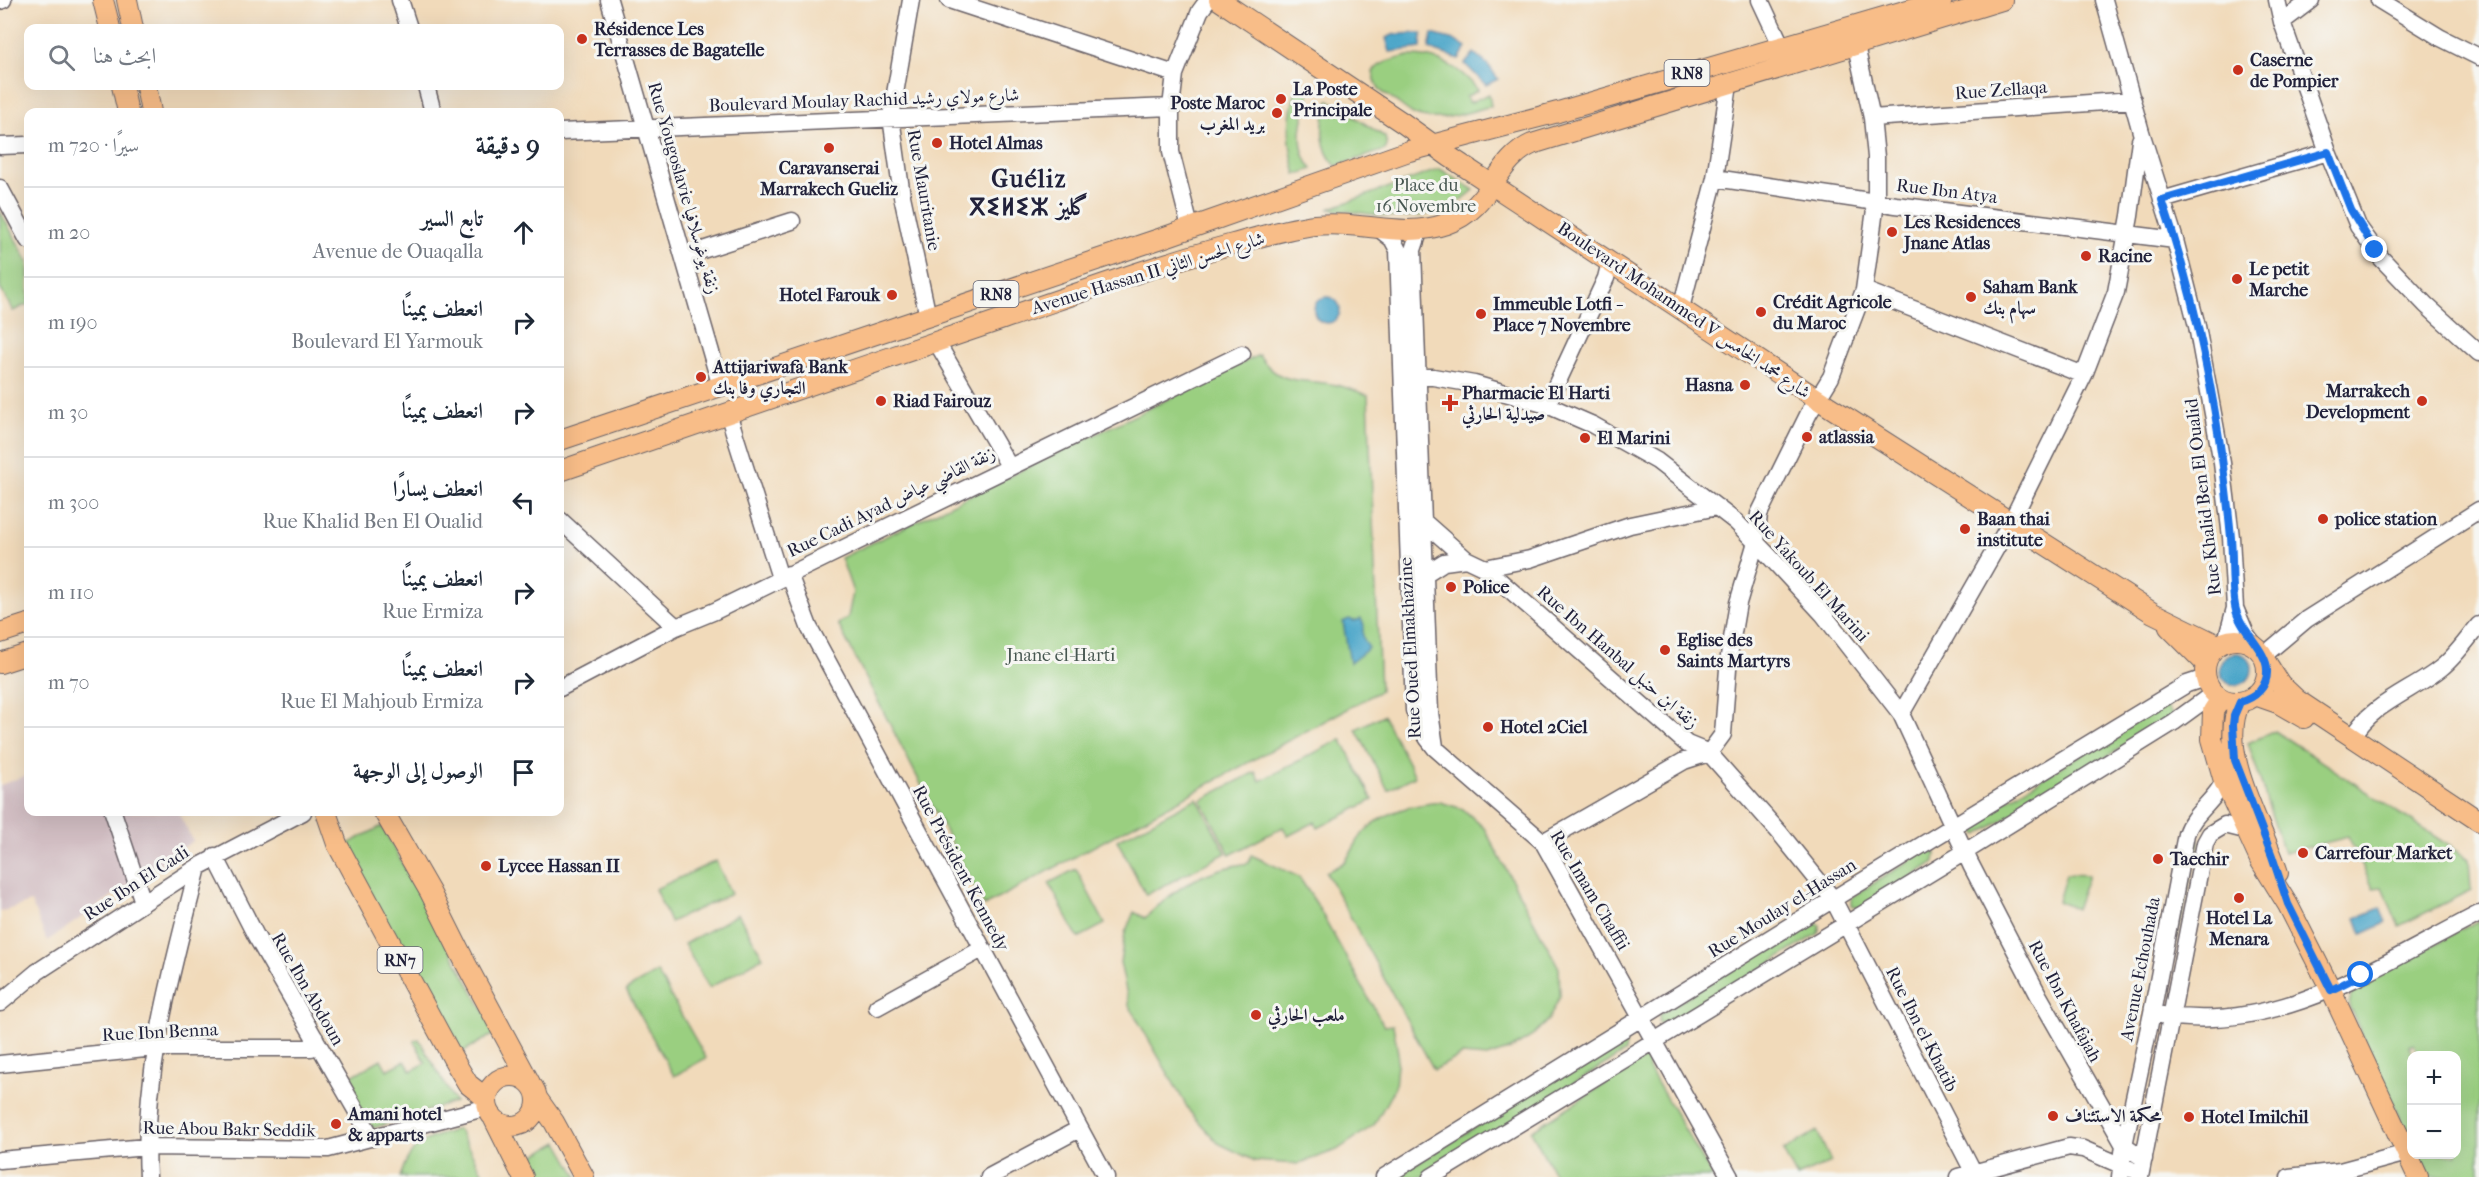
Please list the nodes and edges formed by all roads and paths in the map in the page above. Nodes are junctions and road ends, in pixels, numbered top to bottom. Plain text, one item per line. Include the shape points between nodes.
1 (104, 0) edge
2 (127, 0) edge
3 (400, 0) edge
4 (609, 0) edge
5 (911, 0) edge
6 (949, 0) edge
7 (1208, 0) edge
8 (1219, 0) edge
9 (1760, 0) edge
10 (1942, 0) edge
11 (2002, 0) edge
12 (2104, 0) edge
13 (2277, 0) edge
14 (2311, 0) edge
15 (2379, 0) edge
16 (2282, 22) junction
17 (109, 24) edge
18 (132, 24) edge
19 (408, 24) edge
20 (1781, 45) junction
21 (1856, 46) junction
22 (2479, 57) edge
23 (1175, 74) junction
24 (1729, 84) junction
25 (123, 90) edge
26 (147, 90) edge
27 (427, 90) edge
28 (2133, 100) junction
29 (1171, 107) junction
30 (127, 108) edge
31 (150, 108) edge
32 (433, 108) edge
33 (891, 117) junction
34 (1872, 118) junction
35 (645, 129) junction
36 (564, 132) edge
37 (2141, 132) junction
38 (24, 145) edge
39 (1431, 145) junction
40 (0, 146) edge
41 (2328, 152) junction
42 (1715, 178) junction
43 (1494, 185) junction
44 (0, 188) edge
45 (2162, 200) junction
46 (1876, 202) junction
47 (792, 221) dead end
48 (1190, 227) junction
49 (1378, 228) junction
50 (1420, 229) junction
51 (24, 233) edge
52 (2127, 233) junction
53 (2175, 240) junction
54 (684, 256) junction
55 (1610, 262) junction
56 (1864, 290) junction
57 (1682, 308) junction
58 (928, 316) junction
59 (936, 341) junction
60 (2479, 353) edge
61 (1242, 354) dead end
62 (2084, 375) junction
63 (1411, 377) junction
64 (721, 387) junction
65 (1819, 400) junction
66 (1547, 405) junction
67 (728, 413) junction
68 (564, 439) edge
69 (1009, 466) junction
70 (564, 470) edge
71 (1717, 507) junction
72 (2479, 510) edge
73 (1423, 521) junction
74 (2011, 522) junction
75 (564, 523) edge
76 (1756, 542) junction
77 (1466, 559) junction
78 (1485, 568) junction
79 (1425, 574) junction
80 (784, 576) junction
81 (2235, 608) junction
82 (2153, 613) junction
83 (24, 625) edge
84 (2479, 625) edge
85 (676, 627) junction
86 (0, 633) edge
87 (2222, 643) junction
88 (24, 655) edge
89 (2262, 655) junction
90 (0, 663) edge
91 (2211, 683) junction
92 (564, 686) edge
93 (2247, 699) junction
94 (1901, 714) junction
95 (2353, 737) junction
96 (1435, 748) junction
97 (1709, 753) junction
98 (2224, 781) junction
99 (114, 816) edge
100 (295, 816) edge
101 (327, 816) edge
102 (386, 816) edge
103 (2479, 821) edge
104 (1954, 826) junction
105 (2245, 830) junction
106 (2479, 834) edge
107 (1543, 842) junction
108 (1964, 851) junction
109 (215, 856) junction
110 (198, 867) junction
111 (1833, 899) junction
112 (142, 902) junction
113 (2288, 904) junction
114 (2479, 914) edge
115 (1846, 924) junction
116 (982, 950) junction
117 (2331, 990) junction
118 (0, 1002) edge
119 (877, 1006) dead end
120 (2152, 1013) junction
121 (2171, 1016) junction
122 (1641, 1018) junction
123 (315, 1038) junction
124 (1654, 1040) junction
125 (155, 1048) junction
126 (0, 1064) edge
127 (533, 1090) junction
128 (490, 1108) junction
129 (1079, 1129) junction
130 (372, 1138) junction
131 (2124, 1145) junction
132 (146, 1147) junction
133 (2407, 1154) joint
134 (2409, 1159) edge
135 (0, 1160) edge
136 (2121, 1171) edge
137 (2142, 1172) edge
138 (1969, 1175) edge
139 (148, 1177) edge
140 (522, 1177) edge
141 (584, 1177) edge
142 (989, 1177) edge
143 (1106, 1177) edge
144 (1384, 1177) edge
145 (1431, 1177) edge
146 (1730, 1177) edge
147 (2289, 1177) edge
148 (2418, 1177) edge

1 - 17 main road
2 - 18 main road
3 - 19 street
4 - 35 street, Rue Yougoslavie زنقة يوغوسلافيا
5 - 33 street, Rue Mauritanie
6 - 23 street
7 - 23 street
8 - 39 main road, Boulevard Mohammed V شارع محمد الخامس
9 - 20 street
10 - 20 main road, RN8
11 - 21 main road, RN8
12 - 28 street, Rue Khalid Ben El Oualid
13 - 16 street
14 - 16 street
15 - 22 street
16 - 41 street
20 - 39 main road, RN8 via 1558,112
21 - 24 main road, RN8
21 - 34 street
23 - 29 street
24 - 42 street
24 - 43 main road, RN8 via 1532,144 1516,151
25 - 30 main road
26 - 31 main road
27 - 32 street
28 - 34 street, Rue Zellaqa
28 - 37 street, Rue Khalid Ben El Oualid
29 - 33 street, Boulevard Moulay Rachid شارع مولاي رشيد
29 - 48 street via 1171,152
33 - 35 street, Boulevard Moulay Rachid شارع مولاي رشيد
33 - 58 street, Rue Mauritanie via 902,196
34 - 46 street
35 - 36 street, Boulevard Moulay Rachid شارع مولاي رشيد
35 - 54 street, Rue Yougoslavie زنقة يوغوسلافيا
37 - 45 street, Rue Khalid Ben El Oualid
37 - 52 street
38 - 40 street
39 - 43 main road, Boulevard Mohammed V شارع محمد الخامس
39 - 48 main road, Avenue Hassan II شارع الحسن الثاني / RN8
41 - 45 street
41 - 60 street via 2369,243 2426,305
42 - 46 street, Rue Ibn Atya
42 - 57 street
43 - 50 main road, Avenue Hassan II شارع الحسن الثاني / RN8 via 1460,218
43 - 55 main road, Boulevard Mohammed V شارع محمد الخامس
44 - 51 street
45 - 53 street, Rue Khalid Ben El Oualid
46 - 52 street, Rue Ibn Atya
46 - 56 street
47 - 54 street
48 - 58 main road, Avenue Hassan II شارع الحسن الثاني / RN8
49 - 50 main road, Avenue Hassan II شارع الحسن الثاني / RN8
49 - 59 main road, Avenue Hassan II شارع الحسن الثاني / RN8 via 1316,224 1243,241
49 - 63 street, Rue Oued Elmakhazine via 1398,250
50 - 63 street, Rue Oued Elmakhazine via 1413,250
52 - 53 street, Rue Ibn Atya
52 - 62 street via 2116,292
53 - 81 street, Rue Khalid Ben El Oualid via 2197,326 2222,463
54 - 64 street, Rue Yougoslavie زنقة يوغوسلافيا
55 - 57 main road, Boulevard Mohammed V شارع محمد الخامس
55 - 66 street
56 - 62 street
56 - 65 street
57 - 65 main road, Boulevard Mohammed V شارع محمد الخامس
58 - 64 main road, Avenue Hassan II شارع الحسن الثاني / RN8
59 - 67 main road, Avenue Hassan II شارع الحسن الثاني / RN8
59 - 69 street
61 - 69 street, Rue Cadi Ayad زنقة القاضي عياض
62 - 74 street
63 - 66 street, Rue Yakoub El Marini via 1474,384
63 - 73 street, Rue Oued Elmakhazine
63 - 96 street, Rue Oued Elmakhazine via 1414,710 1422,732
64 - 68 main road, Avenue Hassan II شارع الحسن الثاني / RN8
65 - 74 main road, Boulevard Mohammed V شارع محمد الخامس
65 - 76 street via 1759,514
66 - 71 street, Rue Yakoub El Marini via 1593,425 1657,462
67 - 70 main road, Avenue Hassan II شارع الحسن الثاني / RN8
67 - 80 street
69 - 80 street, Rue Cadi Ayad زنقة القاضي عياض
71 - 76 street, Rue Yakoub El Marini
71 - 78 street via 1630,525 1530,559
72 - 89 street via 2307,619
73 - 77 street, Rue Ibn Hanbal زنقة ابن حنبل
73 - 79 street, Rue Oued Elmakhazine
74 - 82 main road, Boulevard Mohammed V شارع محمد الخامس
74 - 94 street
75 - 85 street
76 - 94 street, Rue Yakoub El Marini via 1823,614
76 - 97 street via 1738,603 1723,734
77 - 78 street, Rue Ibn Hanbal زنقة ابن حنبل
77 - 79 street via 1444,562
78 - 97 street, Rue Ibn Hanbal زنقة ابن حنبل via 1687,744
79 - 96 street, Rue Oued Elmakhazine
80 - 85 street, Rue Cadi Ayad زنقة القاضي عياض
80 - 116 street, Rue Président Kennedy
81 - 87 street, Rue Khalid Ben El Oualid
81 - 89 street, Rue Khalid Ben El Oualid via 2246,634
82 - 87 main road, Boulevard Mohammed V شارع محمد الخامس
82 - 91 main road, Boulevard Mohammed V شارع محمد الخامس
83 - 86 main road
84 - 95 street via 2445,665 2367,717
85 - 92 street, Rue Cadi Ayad زنقة القاضي عياض
87 - 89 main road via 2240,640
87 - 91 main road via 2209,654
88 - 90 main road
89 - 93 main road via 2266,680
89 - 95 main road via 2280,684 2297,700
91 - 93 main road
91 - 98 main road via 2212,739
91 - 104 street, Rue Moulay el-Hassan via 2187,684
91 - 108 street via 2174,722
93 - 106 main road via 2278,703 2295,712
93 - 113 main road via 2234,716 2235,760
94 - 104 street, Rue Yakoub El Marini
95 - 103 main road
96 - 107 street, Rue Imam Chaffii
97 - 107 street via 1684,761
97 - 111 street, Rue Ibn Hanbal زنقة ابن حنبل
98 - 105 main road
98 - 120 street, Avenue Echouhada via 2186,834
99 - 112 street
100 - 109 street, Rue Ibn El Cadi
101 - 128 main road, RN7 via 337,844 456,1064
102 - 127 main road via 430,891
104 - 108 street, Rue Yakoub El Marini
104 - 111 street, Rue Moulay el-Hassan
105 - 113 main road
105 - 121 street via 2225,825 2210,834 2205,843
107 - 122 street, Rue Imam Chaffii
108 - 115 street
108 - 131 street, Rue Ibn Khafajah via 2039,996
109 - 110 street, Rue Ibn El Cadi
109 - 123 street, Rue Ibn Abdoun
110 - 112 street, Rue Ibn El Cadi
110 - 125 street
111 - 115 street, Rue Ibn el-Khatib
111 - 122 street, Rue Moulay el-Hassan
112 - 118 street, Rue Ibn El Cadi via 37,972
113 - 117 main road
114 - 117 street
115 - 124 street
115 - 138 street, Rue Ibn el-Khatib
116 - 119 street
116 - 129 street, Rue Président Kennedy
117 - 121 street via 2251,1015
117 - 133 main road
120 - 121 street
120 - 131 street, Avenue Echouhada
121 - 137 street
122 - 124 street, Rue Imam Chaffii
122 - 144 street, Rue Moulay el-Hassan
123 - 125 street, Rue Ibn Benna via 311,1048
123 - 130 street, Rue Ibn Abdoun
124 - 145 street
124 - 146 street, Rue Imam Chaffii
125 - 126 street, Rue Ibn Benna
125 - 132 street
127 - 128 main road via 516,1076 502,1078 491,1088
127 - 128 main road, RN7 via 535,1111 522,1123 509,1125
127 - 141 main road
128 - 130 street, Rue Abou Bakr Seddik
128 - 140 main road, RN7
129 - 142 street
129 - 143 street, Rue Président Kennedy
130 - 132 street, Rue Abou Bakr Seddik via 320,1150
131 - 136 street, Avenue Echouhada
131 - 137 street, Rue Ibn Khafajah
132 - 135 street, Rue Abou Bakr Seddik
132 - 139 street
133 - 147 street via 2340,1171
134 - 148 main road
136 - 137 street
136 - 138 street via 2083,1149 2068,1147

